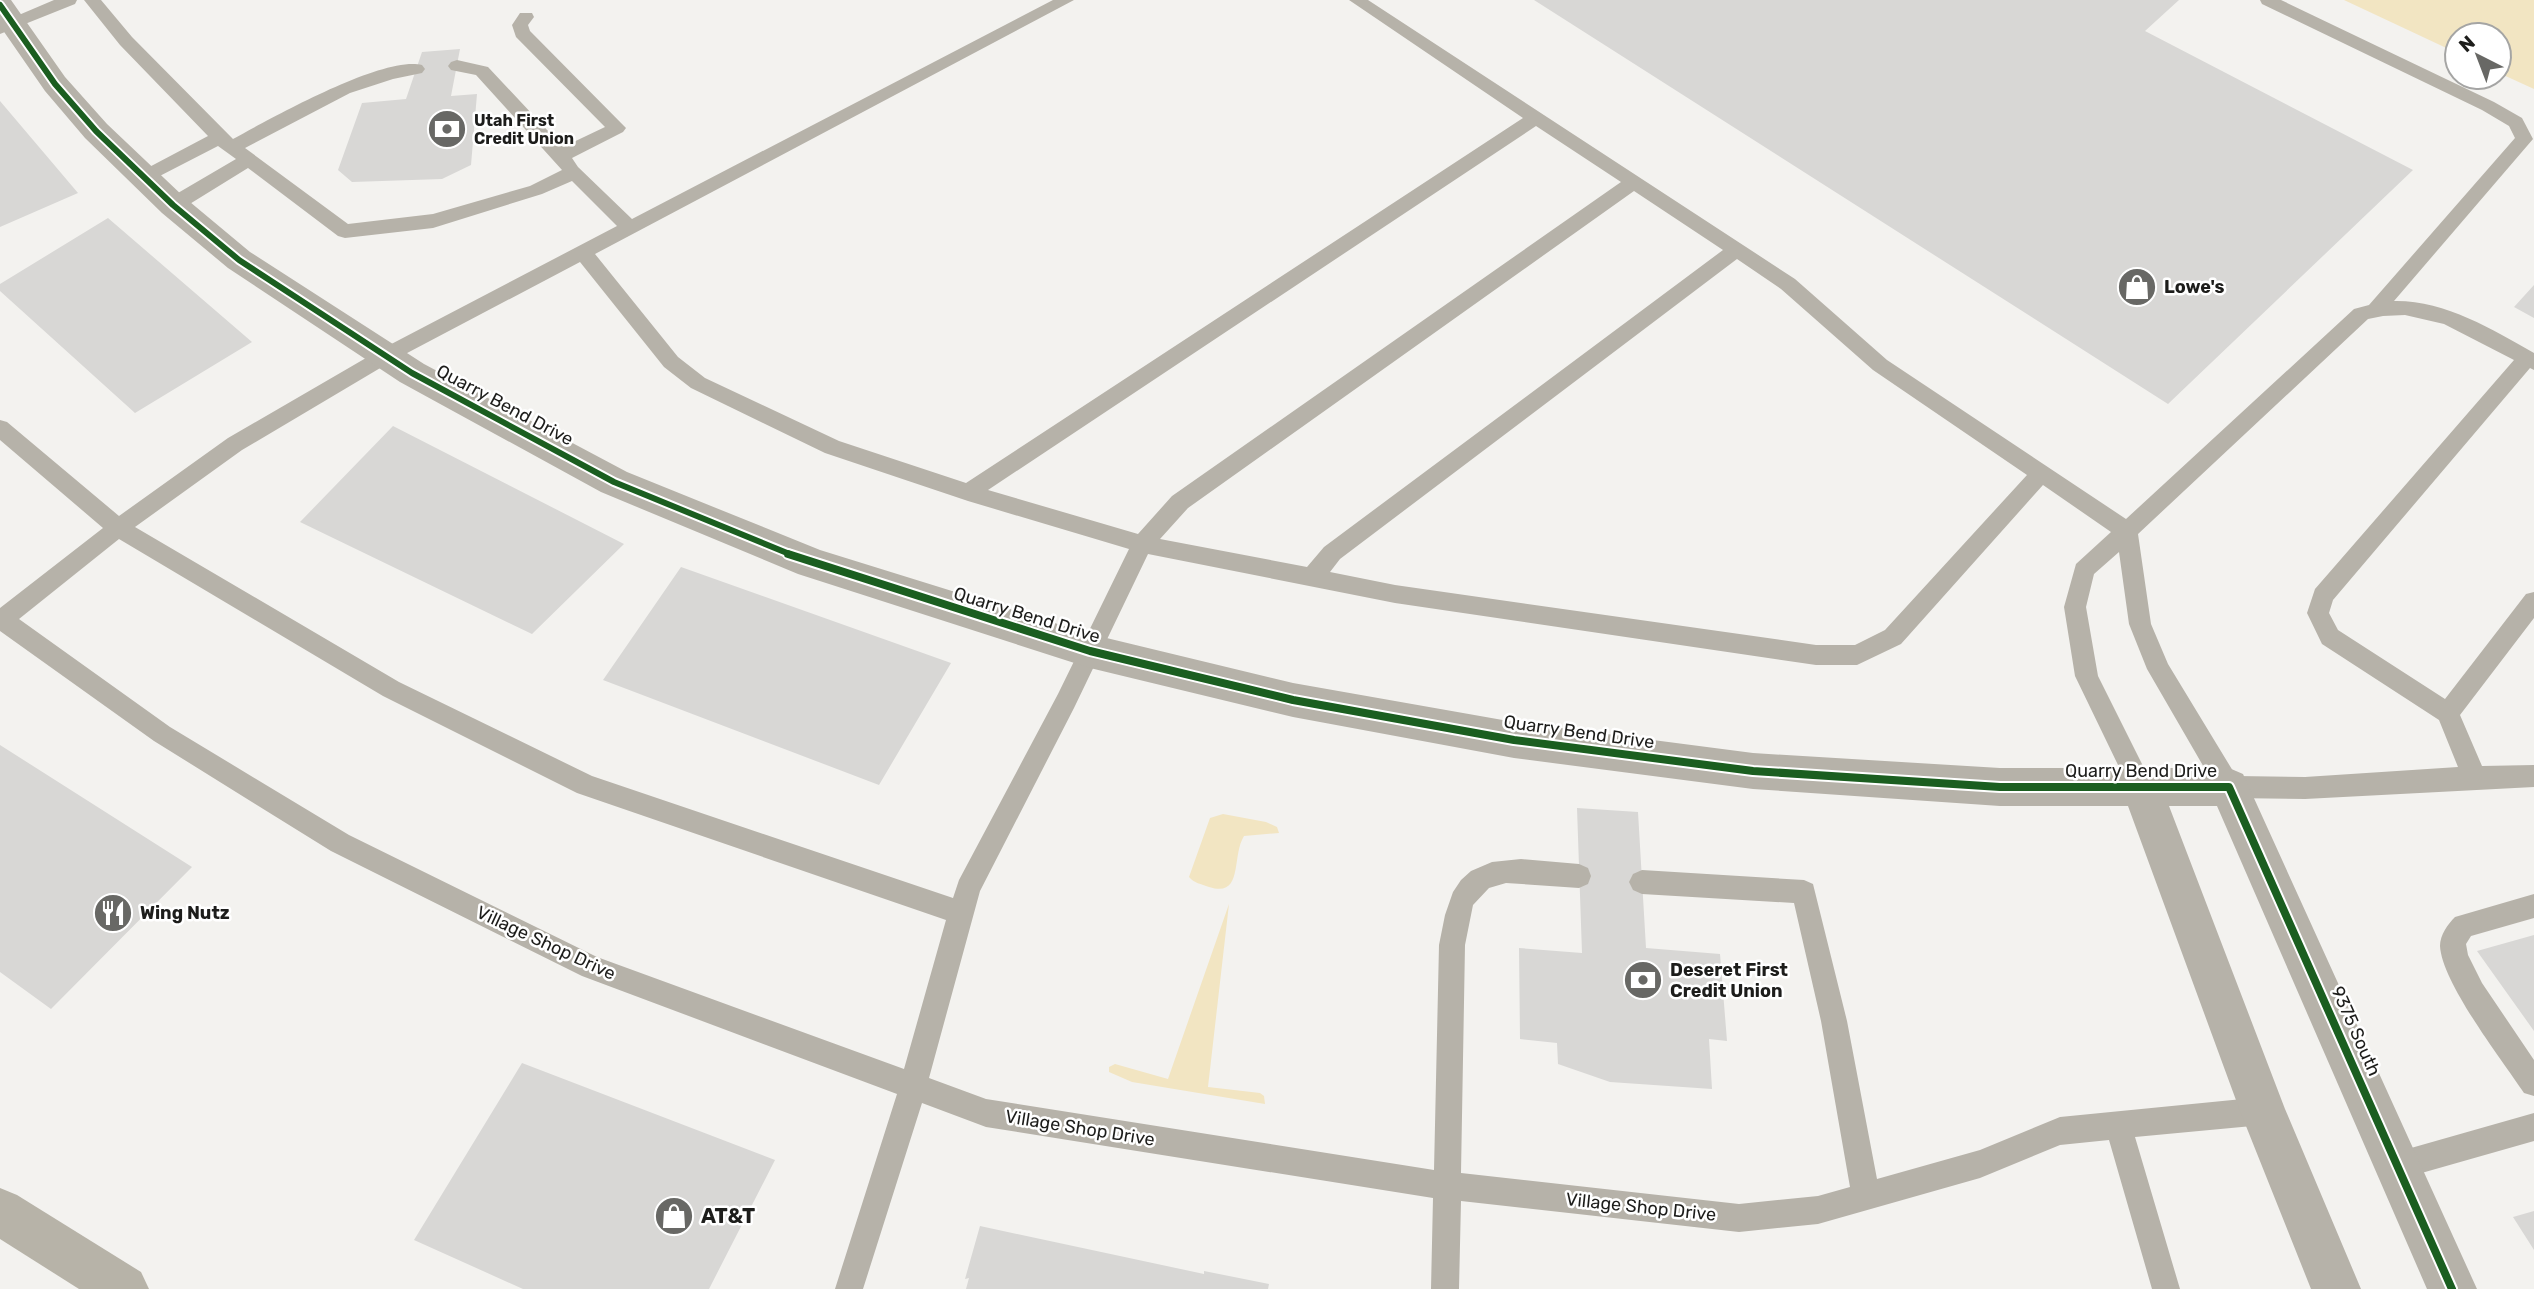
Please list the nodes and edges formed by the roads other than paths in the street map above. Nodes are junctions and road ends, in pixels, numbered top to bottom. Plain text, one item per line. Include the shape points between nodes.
1 (69, 0) edge
2 (92, 0) edge
3 (1066, 0) edge
4 (1357, 0) edge
5 (2268, 0) edge
6 (526, 17) dead end
7 (4, 19) edge
8 (457, 66) dead end
9 (416, 69) dead end
10 (1535, 118) junction
11 (226, 142) junction
12 (561, 156) junction
13 (248, 160) junction
14 (574, 172) junction
15 (144, 177) junction
16 (1634, 182) junction
17 (173, 205) junction
18 (629, 228) junction
19 (1736, 250) junction
20 (582, 251) junction
21 (2377, 308) junction
22 (385, 356) junction
23 (2531, 360) edge
24 (0, 428) edge
25 (2041, 473) junction
26 (968, 492) junction
27 (118, 528) junction
28 (2127, 531) junction
29 (1142, 544) junction
30 (1312, 578) junction
31 (2534, 601) edge
32 (1, 619) edge
33 (1090, 651) junction
34 (2448, 713) junction
35 (2474, 776) junction
36 (2534, 776) edge
37 (2230, 787) junction
38 (2143, 788) junction
39 (1579, 876) dead end
40 (1642, 882) dead end
41 (2534, 906) edge
42 (960, 913) junction
43 (2534, 1083) edge
44 (913, 1087) junction
45 (2263, 1111) junction
46 (2118, 1125) junction
47 (2534, 1127) edge
48 (2398, 1166) junction
49 (1448, 1186) junction
50 (1866, 1196) junction
51 (0, 1212) edge
52 (124, 1289) edge
53 (849, 1289) edge
54 (1446, 1289) edge
55 (2165, 1289) edge
56 (2336, 1289) edge
57 (2452, 1289) edge

1 - 7 lane
2 - 11 lane
3 - 18 lane
4 - 10 lane
5 - 21 lane via 2488,106 2516,122 2524,139
6 - 12 lane via 520,25 522,33 617,128
7 - 15 street, Quarry Bend Drive via 96,131
8 - 12 lane via 482,71
9 - 11 lane via 386,73 357,84
10 - 16 lane
10 - 26 lane
11 - 13 lane
11 - 15 lane
12 - 14 lane
13 - 14 lane via 345,232 433,221 536,190
13 - 17 lane
14 - 18 lane
15 - 17 street, Quarry Bend Drive
16 - 19 lane
16 - 29 lane via 1180,502
17 - 22 street, Quarry Bend Drive via 239,260
18 - 20 lane
19 - 25 lane via 1804,295 1880,365
19 - 30 lane via 1332,553
20 - 22 lane
20 - 26 lane via 671,362 698,383 832,447
21 - 23 lane via 2419,310 2443,318
21 - 28 lane via 2361,314 2286,389
22 - 27 lane via 235,444
22 - 33 street, Quarry Bend Drive via 614,482 811,563
23 - 34 lane via 2323,596 2318,612 2330,637
24 - 27 lane
25 - 28 lane
25 - 30 lane via 1893,637 1857,655 1816,655
26 - 29 lane
27 - 32 lane
27 - 42 lane via 391,688 586,785
28 - 37 lane via 2140,624 2158,669
28 - 38 lane via 2084,570 2075,607 2087,676
29 - 30 lane
29 - 33 lane
31 - 34 lane
32 - 44 lane, Village Shop Drive via 162,734 340,843 591,967
33 - 38 street, Quarry Bend Drive via 1306,702 1514,740 1660,759 1754,771 2000,787
33 - 42 lane via 968,888
34 - 35 lane
35 - 36 lane
35 - 37 lane via 2284,790
37 - 38 street, Quarry Bend Drive
37 - 48 street, 9375 South
38 - 45 street
39 - 49 lane via 1508,872 1484,876 1469,889 1459,911 1452,945
40 - 50 lane via 1804,892 1834,1021
41 - 43 lane via 2464,926 2456,932 2452,946 2459,968
42 - 44 lane
44 - 49 lane, Village Shop Drive via 986,1113
44 - 53 lane
45 - 46 lane, Village Shop Drive
45 - 56 street
46 - 50 lane, Village Shop Drive via 2060,1131 1980,1164
46 - 55 lane
47 - 48 lane
48 - 57 street, 9375 South
49 - 50 lane, Village Shop Drive via 1739,1218 1818,1210
49 - 54 lane
51 - 52 main road

